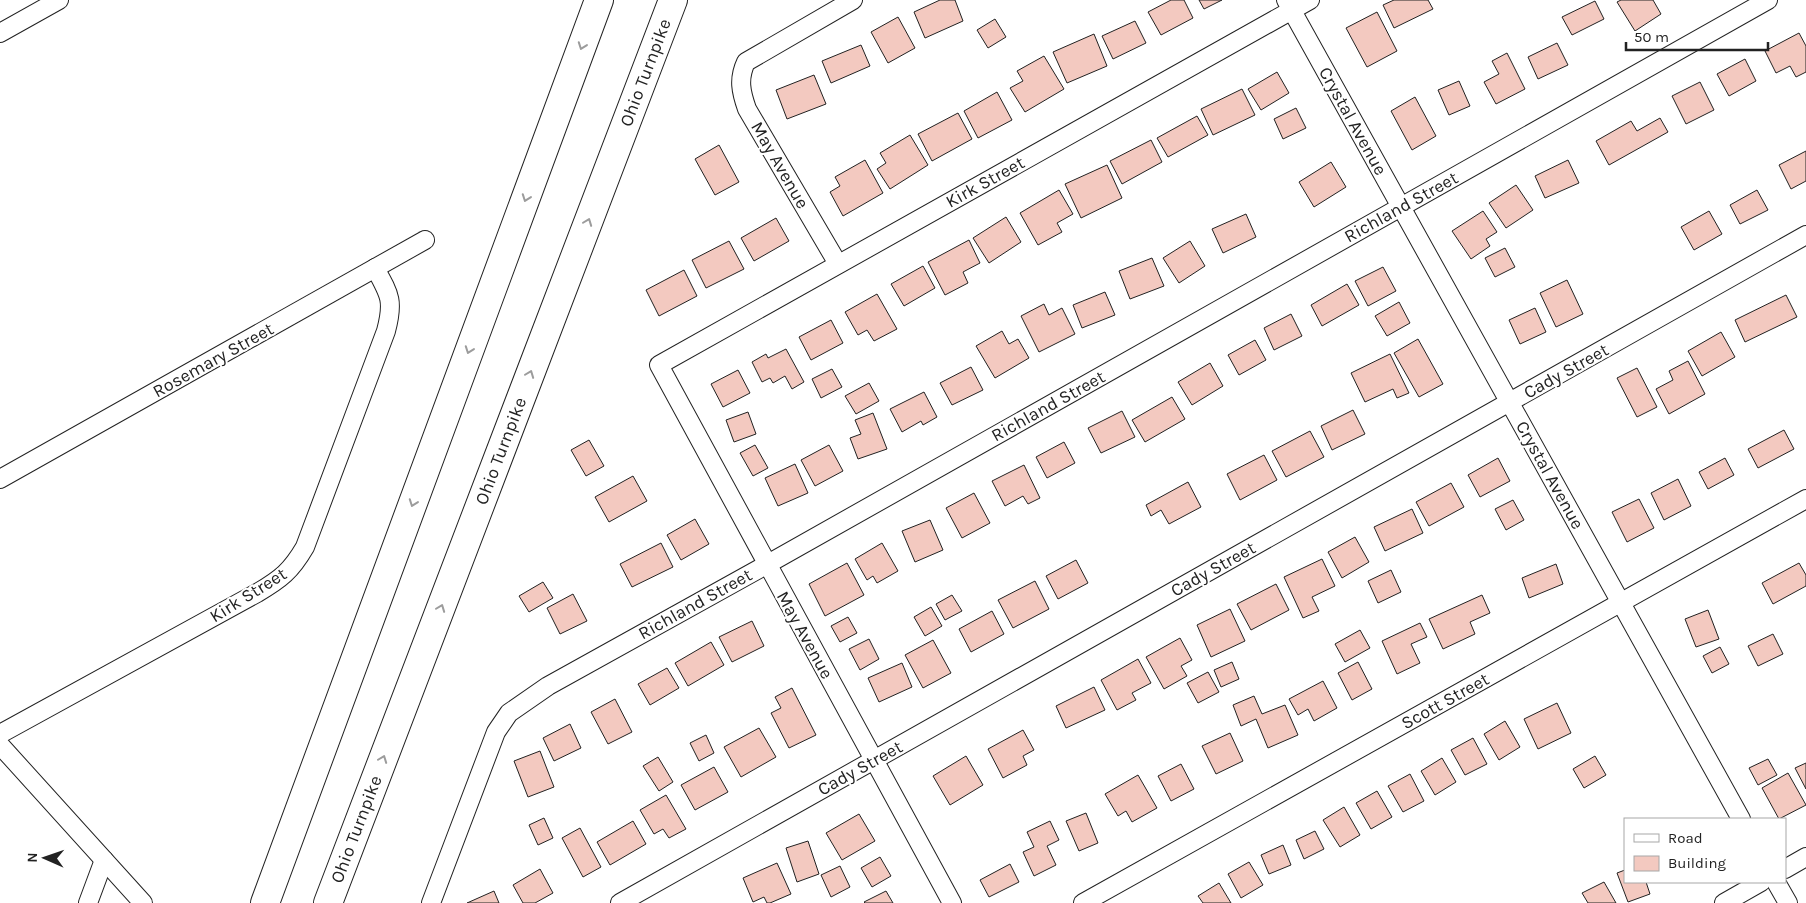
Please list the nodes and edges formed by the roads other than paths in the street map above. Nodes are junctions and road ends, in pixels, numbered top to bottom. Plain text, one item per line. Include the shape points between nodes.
1 (59, 0) edge
2 (599, 0) edge
3 (673, 0) edge
4 (853, 0) edge
5 (1310, 0) edge
6 (1768, 0) edge
7 (1289, 5) edge
8 (0, 33) edge
9 (1401, 207) junction
10 (1806, 235) edge
11 (425, 240) dead end
12 (838, 264) junction
13 (375, 268) junction
14 (659, 365) joint
15 (1509, 402) junction
16 (0, 480) edge
17 (1806, 499) edge
18 (766, 565) junction
19 (1621, 603) junction
20 (0, 734) edge
21 (0, 745) edge
22 (874, 761) junction
23 (1740, 818) edge
24 (1806, 857) edge
25 (104, 860) junction
26 (1786, 868) edge
27 (1759, 883) edge
28 (1777, 883) edge
29 (88, 903) edge
30 (143, 903) edge
31 (264, 903) edge
32 (328, 903) edge
33 (431, 903) edge
34 (620, 903) edge
35 (952, 903) edge
36 (1083, 903) edge
37 (1724, 903) edge
38 (1788, 903) edge

1 - 8 street
2 -> 31 highway
32 -> 3 highway, Ohio Turnpike
4 - 12 street, May Avenue via 746,62 740,81 747,109
5 - 7 street, Kirk Street
6 - 9 street, Richland Street
7 - 9 street, Crystal Avenue
7 - 12 street, Kirk Street
9 - 15 street, Crystal Avenue
9 - 18 street, Richland Street
10 - 15 street, Cady Street
11 - 13 street, Rosemary Street
12 - 14 street, Kirk Street
13 - 16 street, Rosemary Street
13 - 20 street, Kirk Street via 388,291 392,311 305,547 294,566 278,581
14 - 18 street, May Avenue
15 - 19 street, Crystal Avenue
15 - 22 street, Cady Street
17 - 19 street, Scott Street
18 - 22 street, May Avenue
18 - 33 street, Richland Street via 548,686 509,713 496,732
19 - 23 street, Crystal Avenue
19 - 36 street, Scott Street
21 - 25 street
22 - 34 street, Cady Street
22 - 35 street, May Avenue
24 - 26 street
25 - 29 street
25 - 30 street
27 - 37 street
28 - 38 street

